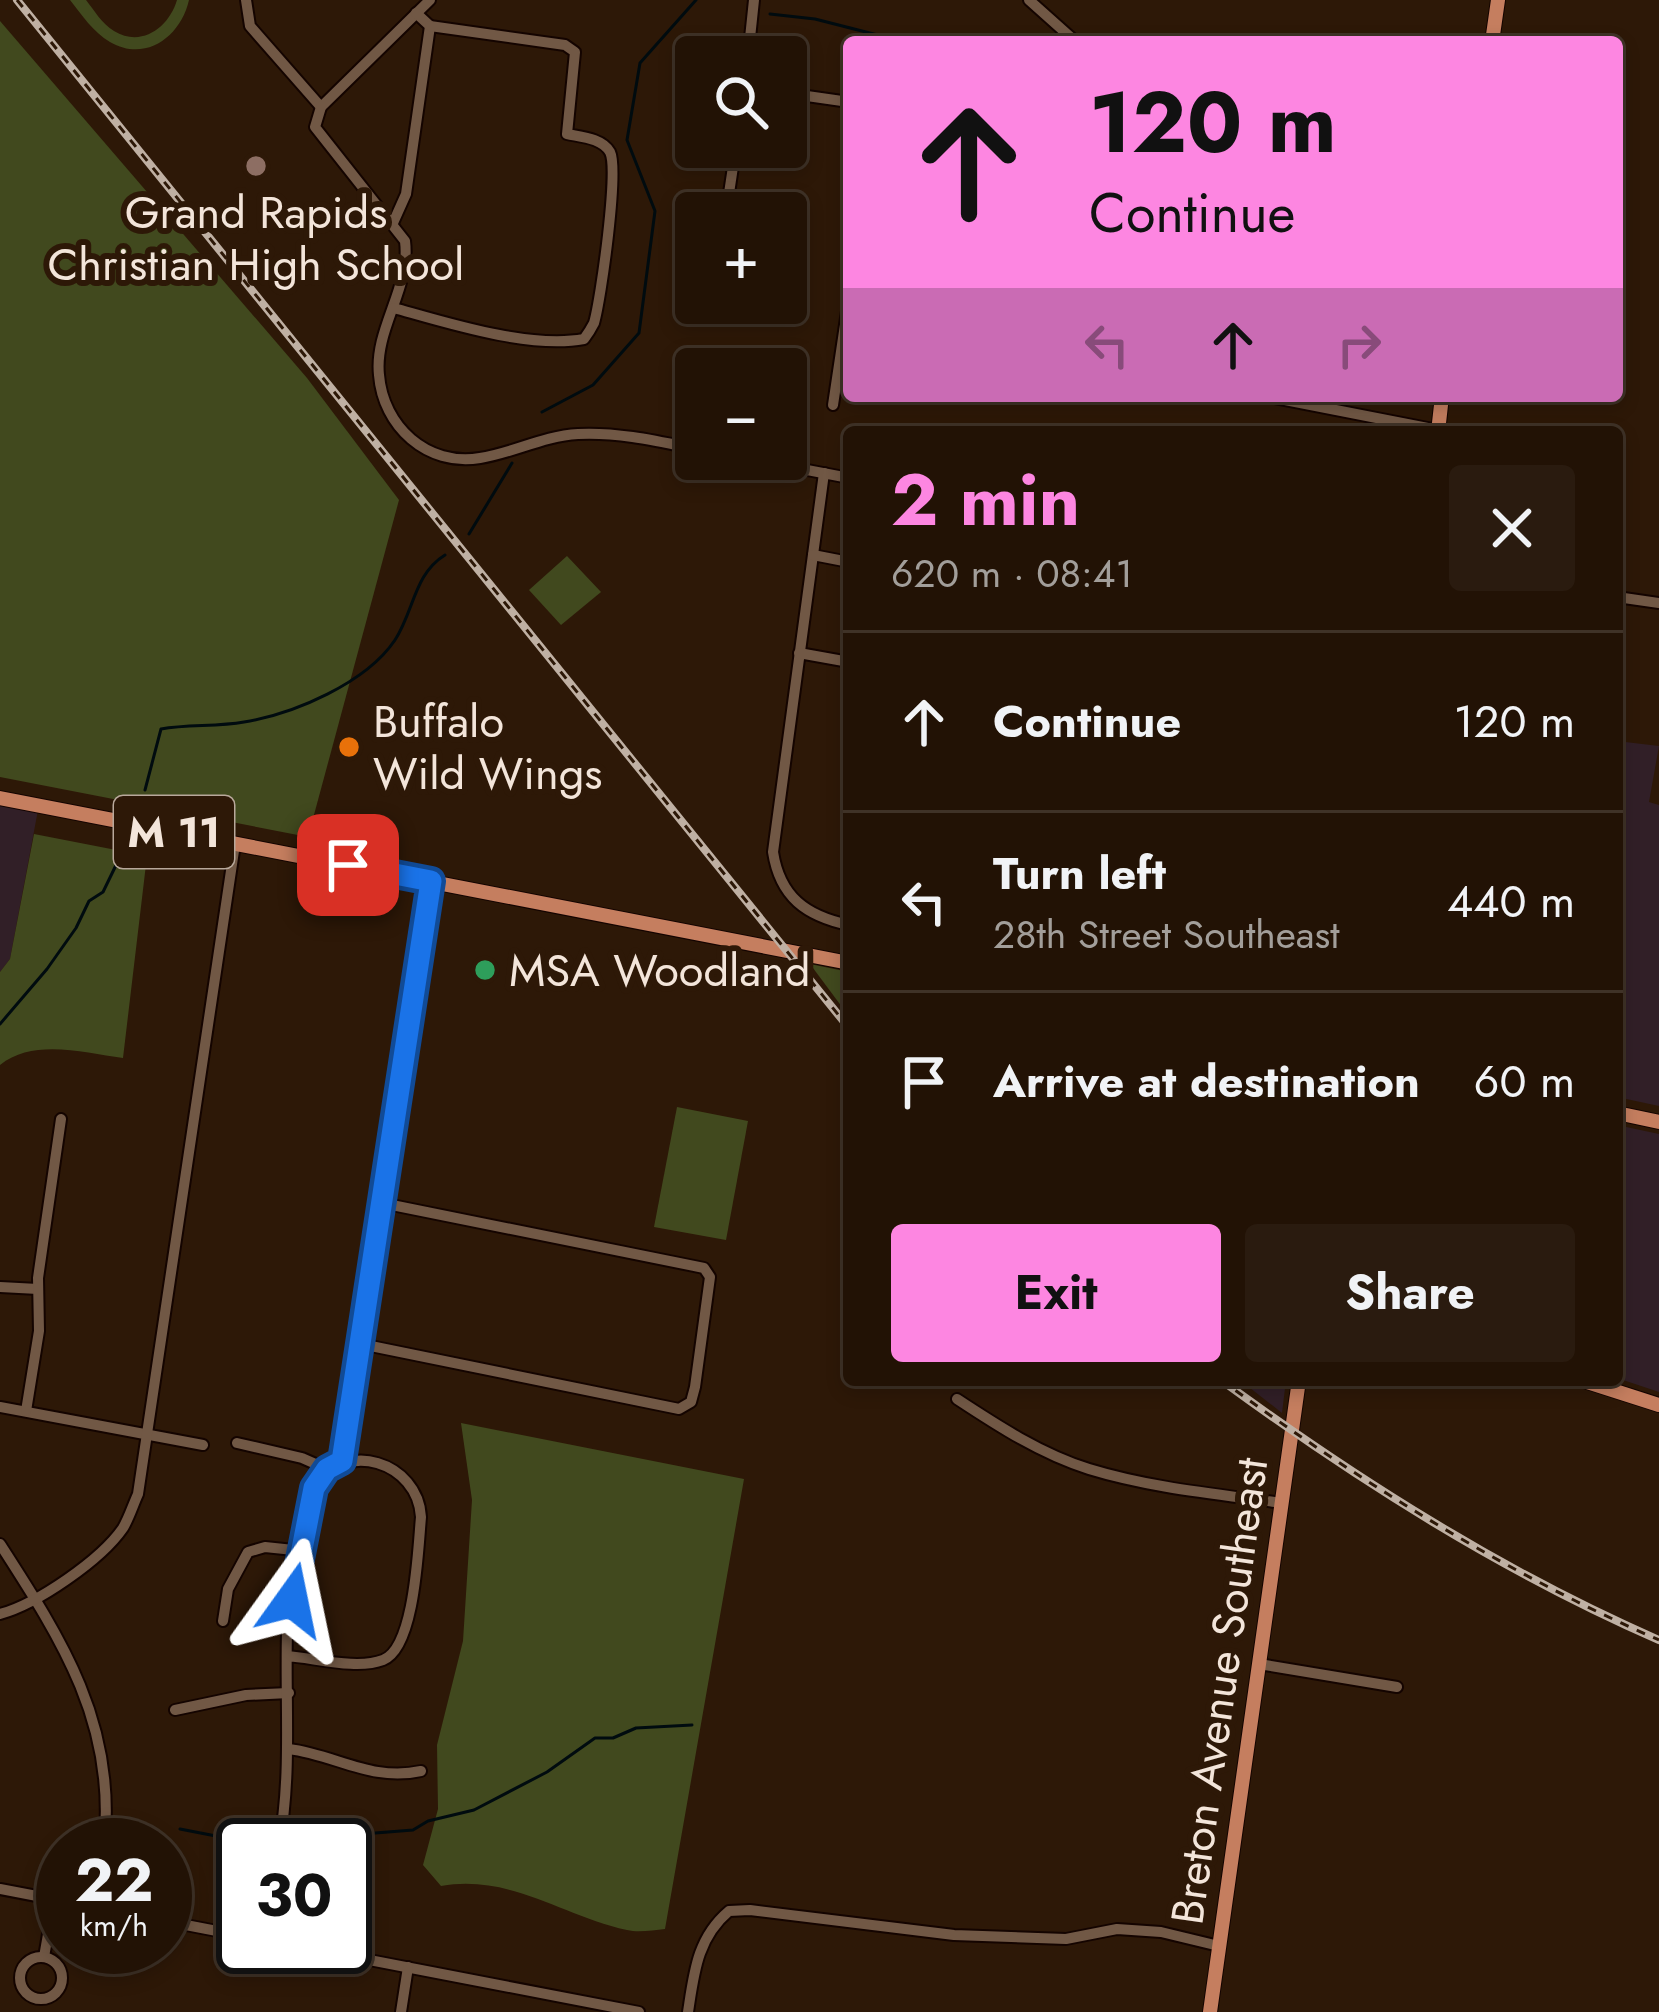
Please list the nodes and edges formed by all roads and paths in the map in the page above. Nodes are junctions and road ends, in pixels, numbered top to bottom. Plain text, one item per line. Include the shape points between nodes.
1 (246, 0) edge
2 (430, 0) edge
3 (754, 0) edge
4 (1029, 0) edge
5 (1498, 0) edge
6 (416, 13) junction
7 (430, 26) junction
8 (750, 36) edge
9 (1069, 36) edge
10 (1493, 36) edge
11 (807, 96) edge
12 (843, 101) edge
13 (321, 107) junction
14 (393, 223) junction
15 (394, 308) junction
16 (843, 360) edge
17 (1294, 402) edge
18 (833, 405) dead end
19 (1413, 426) edge
20 (675, 446) edge
21 (807, 470) edge
22 (824, 473) junction
23 (843, 477) edge
24 (813, 555) junction
25 (843, 561) edge
26 (1623, 598) edge
27 (1659, 603) edge
28 (800, 653) junction
29 (843, 661) edge
30 (0, 798) edge
31 (236, 844) junction
32 (431, 881) junction
33 (843, 923) edge
34 (843, 962) edge
35 (1623, 1114) edge
36 (62, 1119) dead end
37 (1659, 1122) edge
38 (382, 1203) junction
39 (0, 1287) edge
40 (38, 1289) junction
41 (361, 1344) junction
42 (1298, 1386) edge
43 (1600, 1386) edge
44 (957, 1399) dead end
45 (1659, 1405) edge
46 (0, 1407) edge
47 (26, 1412) junction
48 (149, 1434) junction
49 (236, 1443) dead end
50 (203, 1445) dead end
51 (342, 1461) junction
52 (327, 1469) junction
53 (1282, 1503) junction
54 (0, 1544) edge
55 (303, 1551) junction
56 (36, 1600) junction
57 (0, 1614) edge
58 (223, 1621) dead end
59 (287, 1656) junction
60 (1258, 1664) junction
61 (1397, 1687) dead end
62 (289, 1693) junction
63 (175, 1710) dead end
64 (290, 1749) junction
65 (421, 1771) dead end
66 (104, 1818) edge
67 (283, 1818) edge
68 (0, 1889) edge
69 (36, 1896) edge
70 (1219, 1946) junction
71 (36, 1960) edge
72 (372, 1961) edge
73 (408, 1967) junction
74 (61, 1974) edge
75 (39, 1998) junction
76 (597, 2008) edge
77 (34, 2012) edge
78 (401, 2012) edge
79 (639, 2012) edge
80 (688, 2012) edge
81 (1210, 2012) edge

1 - 13 street via 250,26
2 - 6 street
3 - 8 street
4 - 9 street
5 - 10 main road
6 - 7 street
6 - 13 street
7 - 14 street via 406,194
7 - 15 street via 575,52 567,134 604,144 614,169 605,250 584,339 563,343
11 - 12 street
13 - 14 street via 319,134
14 - 15 street via 407,261
15 - 20 street via 379,357 382,394 397,426 427,450 472,459 600,434
16 - 18 street
17 - 19 street
21 - 22 street
22 - 23 street
22 - 24 street
24 - 25 street
24 - 28 street
26 - 27 street
28 - 29 street
28 - 33 street via 775,866 800,908
30 - 31 main road, M 11
31 - 32 main road, M 11
31 - 48 street
32 - 34 main road, M 11
32 - 38 street
35 - 37 main road
36 - 40 street
38 - 41 street
38 - 41 street via 694,1264 707,1272 709,1286 695,1387 679,1409
39 - 40 street
40 - 47 street
41 - 51 street
42 - 53 main road, Breton Avenue Southeast
43 - 45 main road
44 - 53 street via 1084,1467
46 - 47 street
47 - 48 street
48 - 50 street
48 - 56 street via 139,1494 122,1528
49 - 52 street
51 - 52 street
51 - 59 street via 385,1466 420,1498 403,1642 364,1663
52 - 55 street via 314,1488
53 - 60 main road, Breton Avenue Southeast
54 - 56 street
55 - 58 street via 248,1552 228,1589
55 - 59 street
56 - 57 street
56 - 66 street via 94,1721
59 - 62 street
60 - 61 street
60 - 70 main road, Breton Avenue Southeast
62 - 63 street
62 - 64 street
64 - 65 street via 374,1773
64 - 67 street
68 - 69 street
70 - 80 street via 1161,1932 954,1935 729,1911 707,1934
70 - 81 main road, Breton Avenue Southeast
71 - 75 street via 21,1973 22,1987
72 - 73 street
73 - 76 street
73 - 78 street
74 - 75 street via 57,1992
75 - 77 street
76 - 79 street

